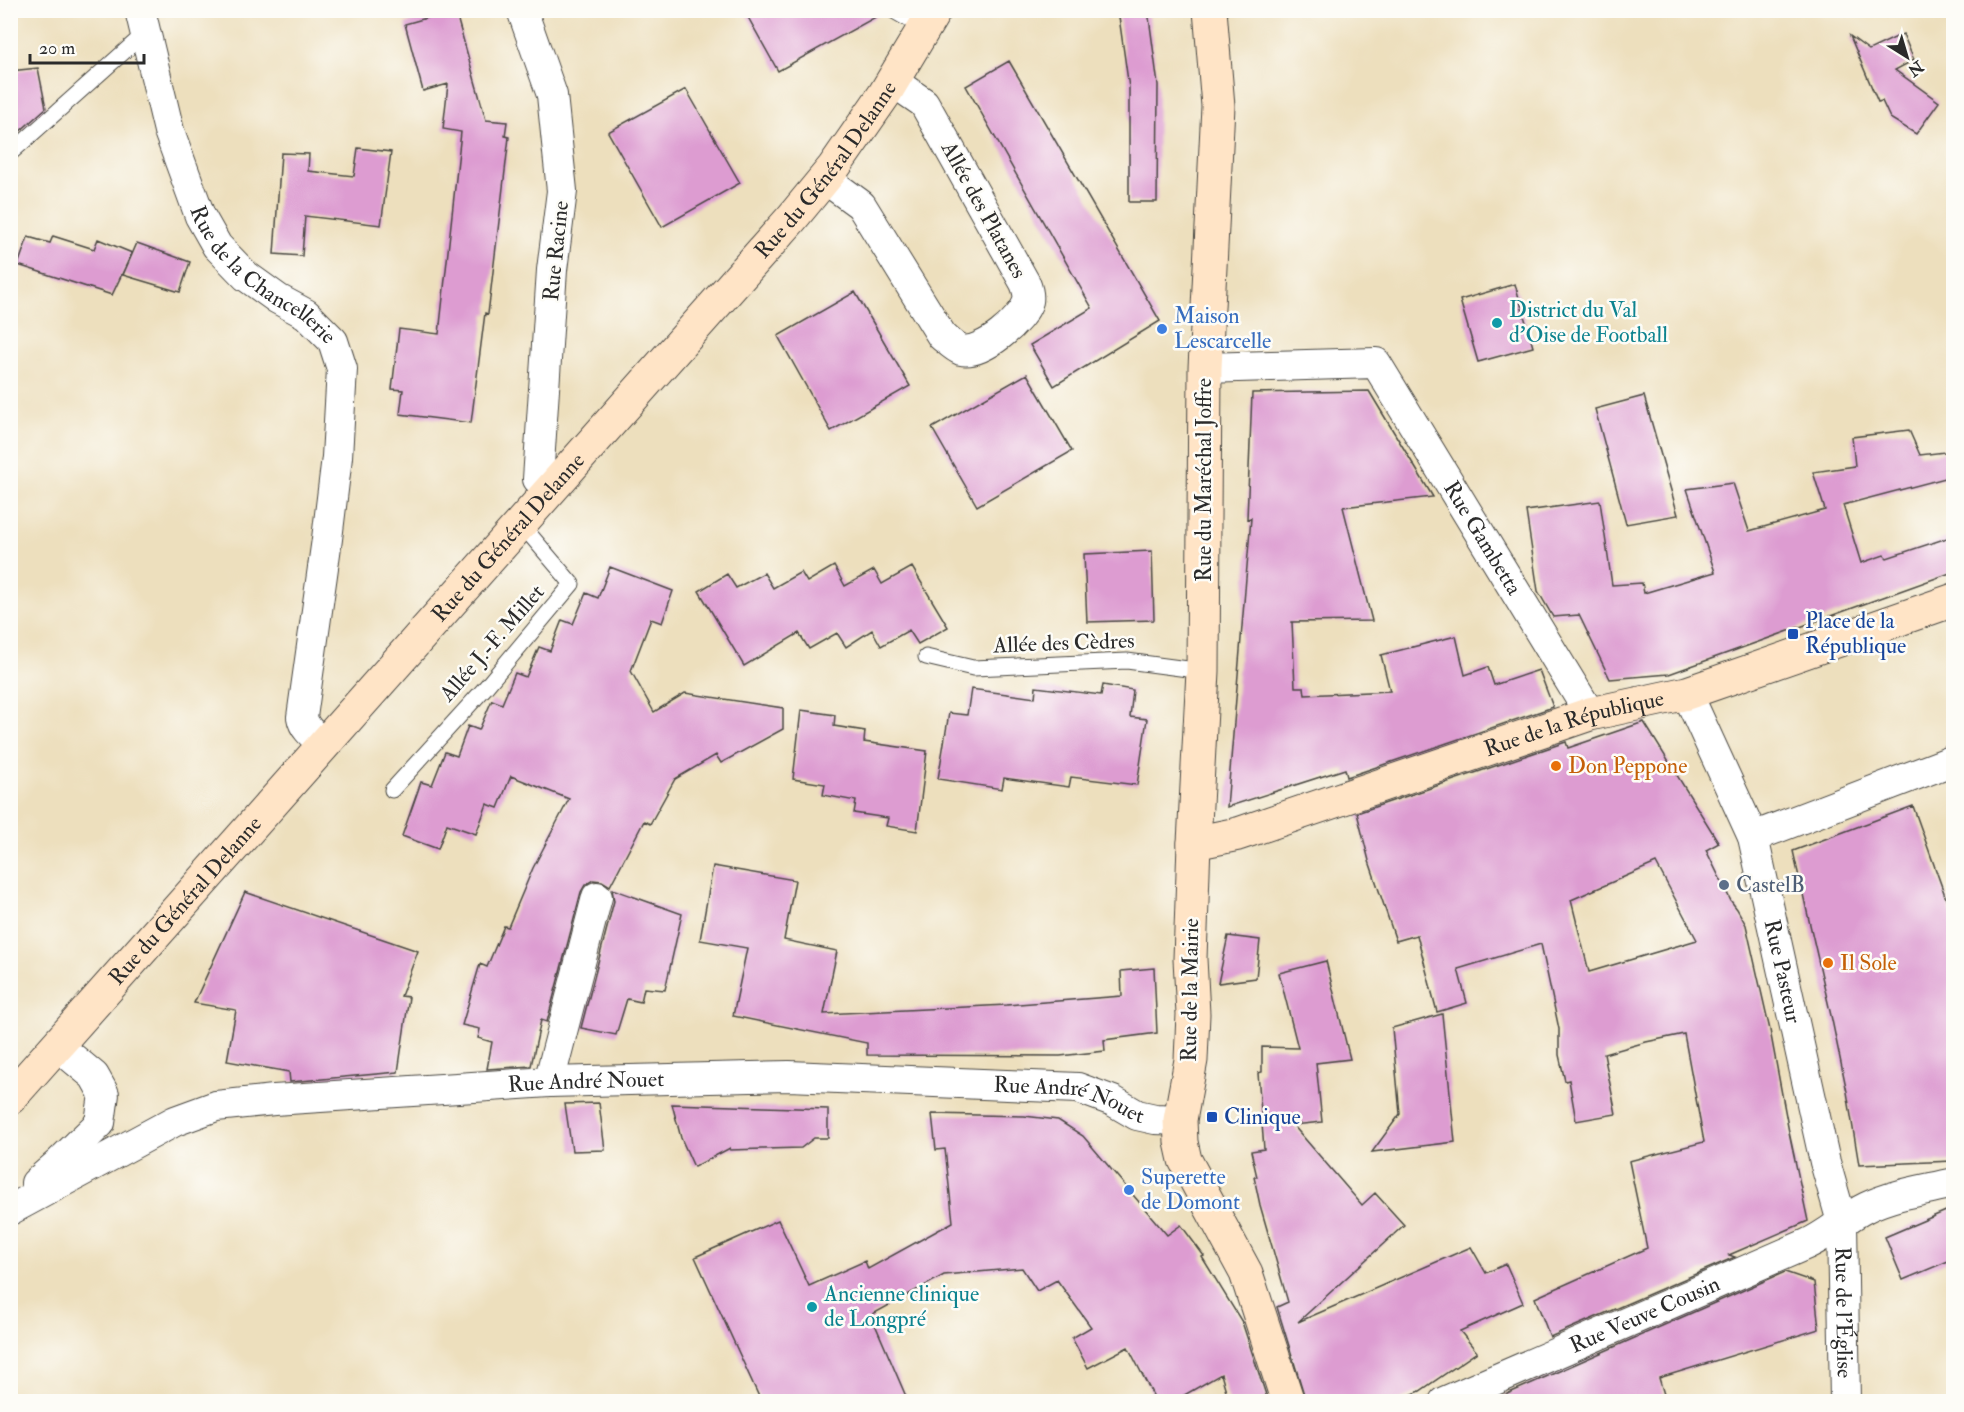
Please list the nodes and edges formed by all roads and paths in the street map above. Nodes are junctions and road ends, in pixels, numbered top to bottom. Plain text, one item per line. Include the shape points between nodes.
1 (522, 10) edge
2 (892, 10) edge
3 (1210, 10) edge
4 (930, 20) edge
5 (142, 22) edge
6 (892, 81) junction
7 (10, 150) edge
8 (824, 178) junction
9 (1205, 368) junction
10 (551, 490) junction
11 (521, 524) junction
12 (1953, 600) edge
13 (926, 657) dead end
14 (1203, 671) junction
15 (1687, 693) junction
16 (1590, 714) junction
17 (325, 745) junction
18 (1953, 760) edge
19 (392, 790) dead end
20 (1753, 837) junction
21 (1194, 843) junction
22 (597, 897) dead end
23 (58, 1046) junction
24 (549, 1082) junction
25 (10, 1098) edge
26 (1180, 1120) junction
27 (1953, 1183) edge
28 (10, 1205) edge
29 (10, 1210) edge
30 (1842, 1222) junction
31 (1288, 1401) edge
32 (1444, 1401) edge
33 (1845, 1401) edge

1 - 10 street, Rue Racine via 552,95 562,191 552,270 538,479
2 - 4 lane
3 - 9 street, Rue du Maréchal Joffre via 1218,106
4 - 6 street, Rue du Général Delanne
5 - 7 lane
5 - 17 street, Rue de la Chancellerie via 169,132 200,216 216,246 246,276 306,314 333,341 342,369 337,457 302,717 307,729
6 - 8 street, Rue du Général Delanne
6 - 8 street, Allée des Platanes via 924,103 1025,283 1029,299 1024,311 1008,329 978,348 961,350 942,336 861,205
8 - 10 street, Rue du Général Delanne
9 - 14 street, Rue du Maréchal Joffre
9 - 16 street, Rue Gambetta via 1376,363
10 - 11 street, Rue du Général Delanne
11 - 17 street, Rue du Général Delanne
11 - 19 lane, Allée J.-F. Millet via 572,584
12 - 15 street, Rue de la République
13 - 14 lane, Allée des Cèdres via 973,668 1127,661
14 - 21 street, Rue du Maréchal Joffre
15 - 16 street, Rue de la République
15 - 20 street, Rue Pasteur
16 - 21 street, Rue de la République via 1238,834
17 - 23 street, Rue du Général Delanne
18 - 20 street
20 - 30 street, Rue Pasteur via 1825,1162
21 - 26 street, Rue de la Mairie via 1190,959 1193,1026
22 - 24 street
23 - 25 street, Rue du Général Delanne
23 - 28 street via 94,1076 104,1094 100,1123
24 - 26 street, Rue André Nouet via 789,1076 1078,1088 1137,1115
24 - 29 street, Rue André Nouet via 216,1106 175,1121
26 - 31 street, Rue de la Mairie via 1185,1160 1246,1274
27 - 30 street, Rue Veuve Cousin via 1884,1200
30 - 32 street, Rue Veuve Cousin via 1808,1244
30 - 33 street, Rue de l'Église

